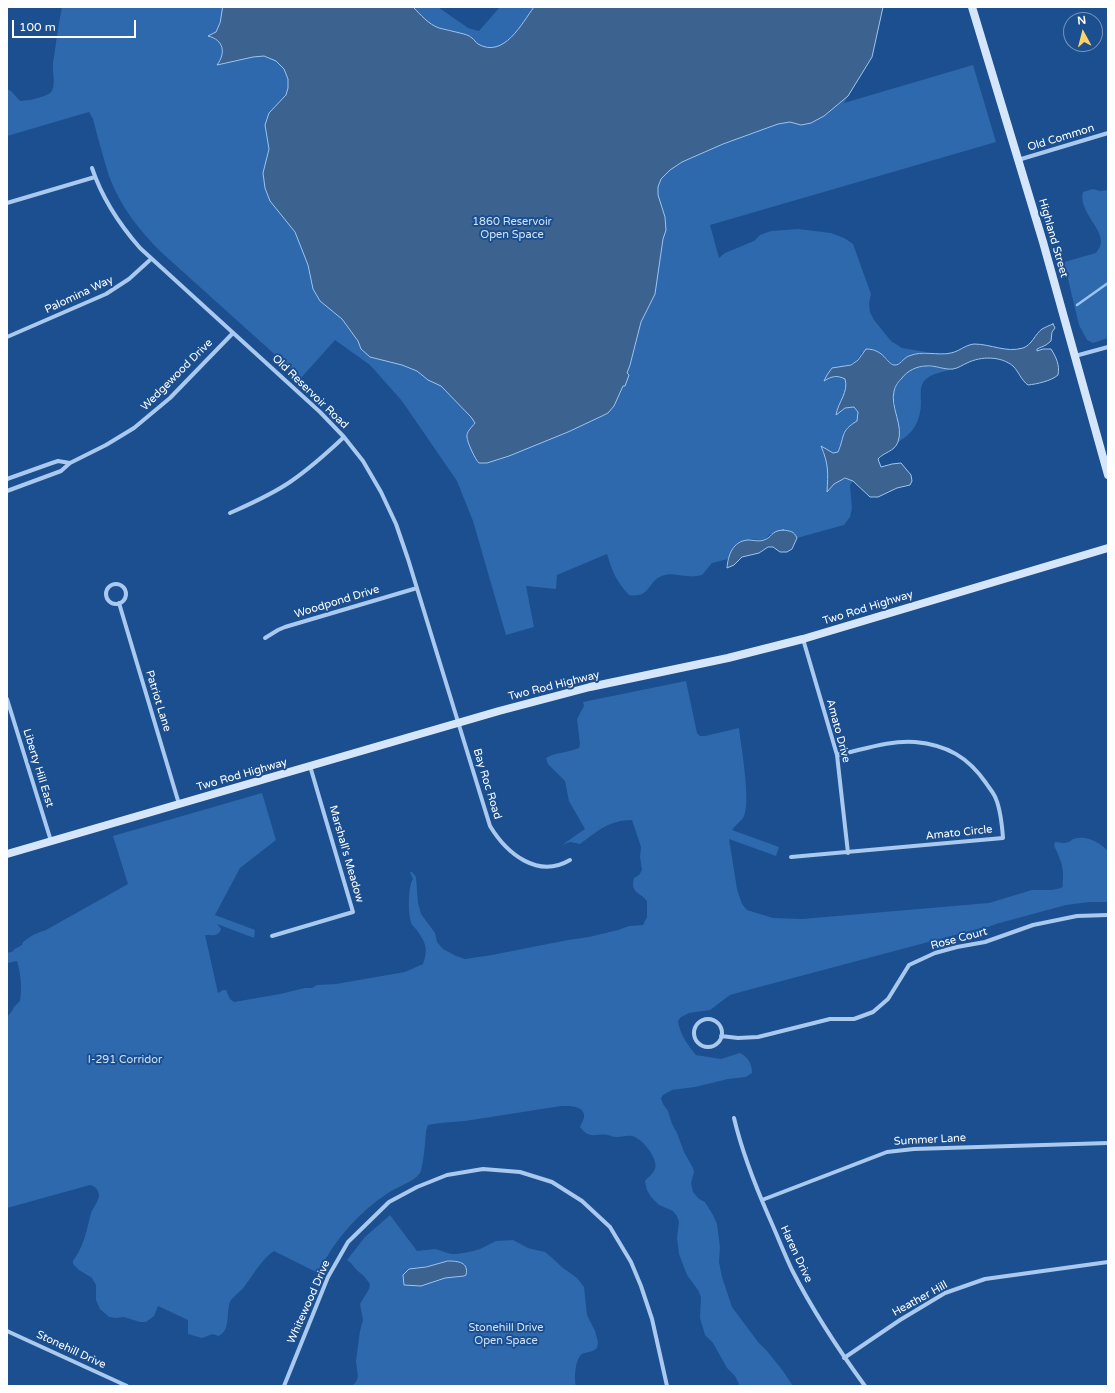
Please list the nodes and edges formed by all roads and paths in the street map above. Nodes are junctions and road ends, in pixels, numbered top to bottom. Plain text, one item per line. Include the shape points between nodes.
1 (972, 7) edge
2 (1108, 133) edge
3 (1018, 160) junction
4 (92, 168) dead end
5 (95, 177) junction
6 (7, 203) edge
7 (152, 259) junction
8 (233, 332) junction
9 (7, 337) edge
10 (1108, 347) edge
11 (1075, 356) junction
12 (344, 437) junction
13 (70, 463) junction
14 (1108, 475) edge
15 (7, 479) edge
16 (7, 491) edge
17 (230, 513) dead end
18 (1108, 548) edge
19 (417, 588) junction
20 (119, 603) junction
21 (265, 638) dead end
22 (802, 639) junction
23 (7, 699) edge
24 (459, 722) junction
25 (837, 755) junction
26 (310, 766) junction
27 (179, 805) junction
28 (51, 842) junction
29 (848, 853) junction
30 (7, 854) edge
31 (791, 857) dead end
32 (570, 860) dead end
33 (1108, 915) edge
34 (272, 936) dead end
35 (721, 1036) junction
36 (734, 1118) dead end
37 (1108, 1143) edge
38 (762, 1200) junction
39 (1108, 1262) edge
40 (7, 1331) edge
41 (844, 1358) junction
42 (127, 1386) edge
43 (284, 1386) edge
44 (667, 1386) edge
45 (865, 1386) edge

1 - 3 street, Highland Street
2 - 3 street, Old Common
3 - 11 street, Highland Street
4 - 5 street, Old Reservoir Road
5 - 6 street
5 - 7 street, Old Reservoir Road via 119,223
7 - 8 street, Old Reservoir Road
7 - 9 street, Palomina Way via 106,294
8 - 12 street, Old Reservoir Road
8 - 13 street, Wedgewood Drive via 181,387 147,418 106,445
10 - 11 street
11 - 14 street, Highland Street
12 - 17 street via 288,483
12 - 19 street, Old Reservoir Road via 363,461 386,502 402,540
13 - 15 street, Wedgewood Drive via 58,461
13 - 16 street, Wedgewood Drive via 61,471
18 - 22 street, Two Rod Highway
19 - 21 street, Woodpond Drive via 285,627
19 - 24 street, Old Reservoir Road
20 - 20 street, Patriot Lane via 125,597 125,591 121,586 114,584 109,587 106,596 111,603
20 - 27 street, Patriot Lane
22 - 24 street, Two Rod Highway via 728,658 590,687
22 - 25 street, Amato Drive
23 - 28 street, Liberty Hill East
24 - 26 street, Two Rod Highway
24 - 32 street, Bay Roc Road via 487,817 496,835 510,851 538,866 555,867
25 - 29 street, Amato Drive
25 - 29 street, Amato Circle via 889,744 915,742 939,746 963,757 979,774 996,798 1002,820 1003,838
26 - 27 street, Two Rod Highway
26 - 34 street, Marshall's Meadow via 354,912
27 - 28 street, Two Rod Highway
28 - 30 street, Two Rod Highway
29 - 31 street, Amato Circle
33 - 35 street, Rose Court via 1077,916 1033,925 985,942 935,953 909,965 888,999 873,1012 854,1019 830,1019 758,1037
35 - 35 street via 719,1024 711,1020 703,1020 696,1026 695,1038 705,1046 713,1046
36 - 38 street, Haren Drive via 740,1145
37 - 38 street, Summer Lane via 887,1152
38 - 41 street, Haren Drive via 792,1270 818,1318
39 - 41 street, Heather Hill via 985,1279 945,1293
40 - 42 street, Stonehill Drive
41 - 45 street, Haren Drive
43 - 44 street, Whitewood Drive via 328,1277 348,1242 389,1202 447,1175 483,1168 520,1172 552,1182 582,1201 610,1227 631,1262 641,1286 652,1319

